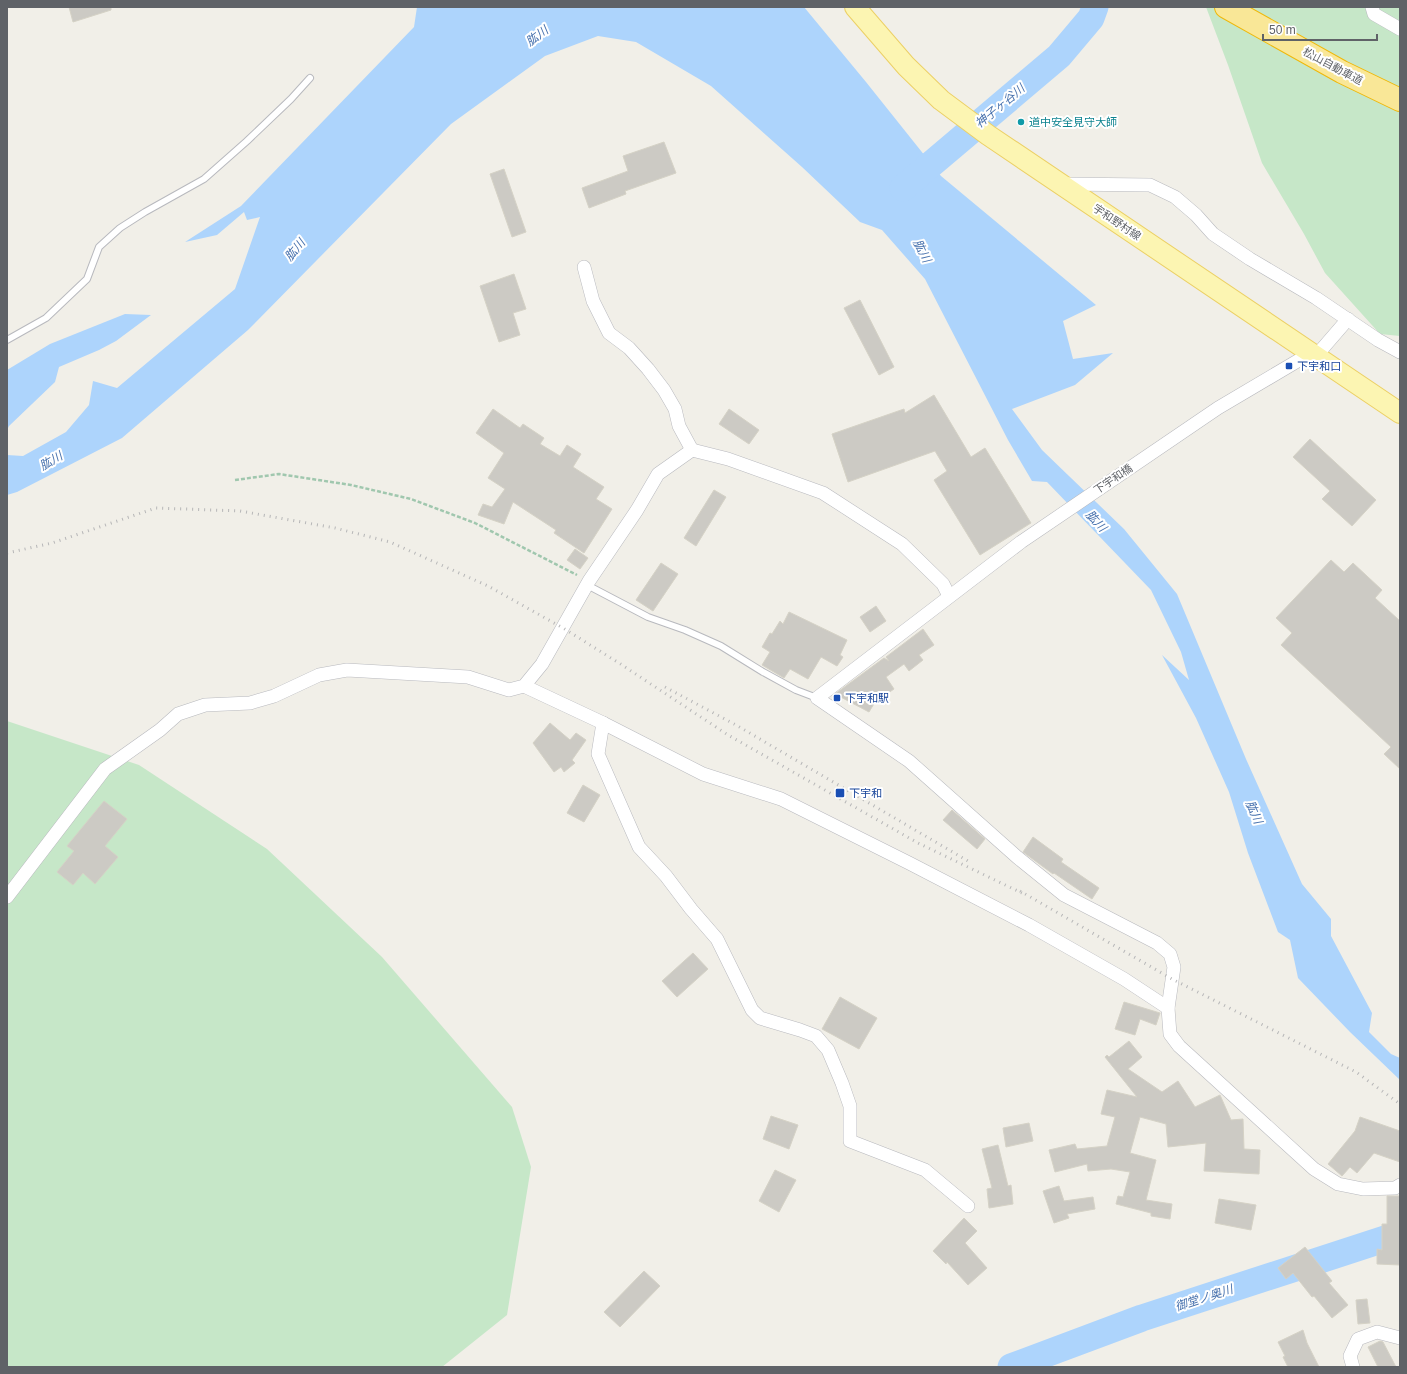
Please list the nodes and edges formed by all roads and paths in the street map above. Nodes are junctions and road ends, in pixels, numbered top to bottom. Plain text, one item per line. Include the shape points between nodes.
1 (855, 7) edge
2 (1226, 7) edge
3 (1372, 7) edge
4 (1400, 30) edge
5 (310, 78) dead end
6 (1400, 100) edge
7 (1060, 184) junction
8 (584, 267) dead end
9 (1348, 319) junction
10 (7, 340) edge
11 (1400, 352) edge
12 (1314, 355) junction
13 (1400, 413) edge
14 (692, 450) junction
15 (235, 480) dead end
16 (588, 583) junction
17 (949, 596) junction
18 (524, 686) junction
19 (817, 698) junction
20 (603, 723) junction
21 (7, 897) edge
22 (1168, 1008) junction
23 (1400, 1185) edge
24 (968, 1206) dead end
25 (1400, 1338) edge
26 (1353, 1367) edge

1 - 7 main road, 宇和野村線 via 906,66 941,100
2 - 6 highway, 松山自動車道 via 1342,72
3 - 4 street via 1374,14
5 - 10 lane via 247,141 204,179 120,228 99,248 87,279 46,318
7 - 9 street via 1150,184 1175,197 1213,234
7 - 12 main road, 宇和野村線
8 - 14 street via 594,301 609,333 629,348 664,390
9 - 11 street
9 - 12 street, 下宇和橋
12 - 13 main road, 宇和野村線
12 - 17 street, 下宇和橋 via 1218,408 1184,430 1021,542
14 - 16 street via 658,474
14 - 17 street via 823,493 902,544 943,584
15 - 16 path via 279,474 351,485 411,500 475,523
16 - 18 street via 542,664
16 - 19 lane via 648,617 721,646 762,672
17 - 19 street, 下宇和橋
18 - 20 street
18 - 21 street via 509,690 468,676 347,670 319,675 274,696 250,703 205,705 178,714 105,769
19 - 22 street via 909,761 1016,857 1064,895 1157,942 1170,954 1174,967
20 - 22 street via 703,774 781,799 902,860 1029,925 1124,979
20 - 24 street via 598,754 639,847 717,939 752,1010 760,1018 816,1036 828,1050 850,1106 850,1141 925,1170
22 - 23 street via 1170,1034 1179,1046 1314,1169 1338,1184 1363,1189 1395,1188
25 - 26 street via 1378,1332 1358,1339 1350,1356

